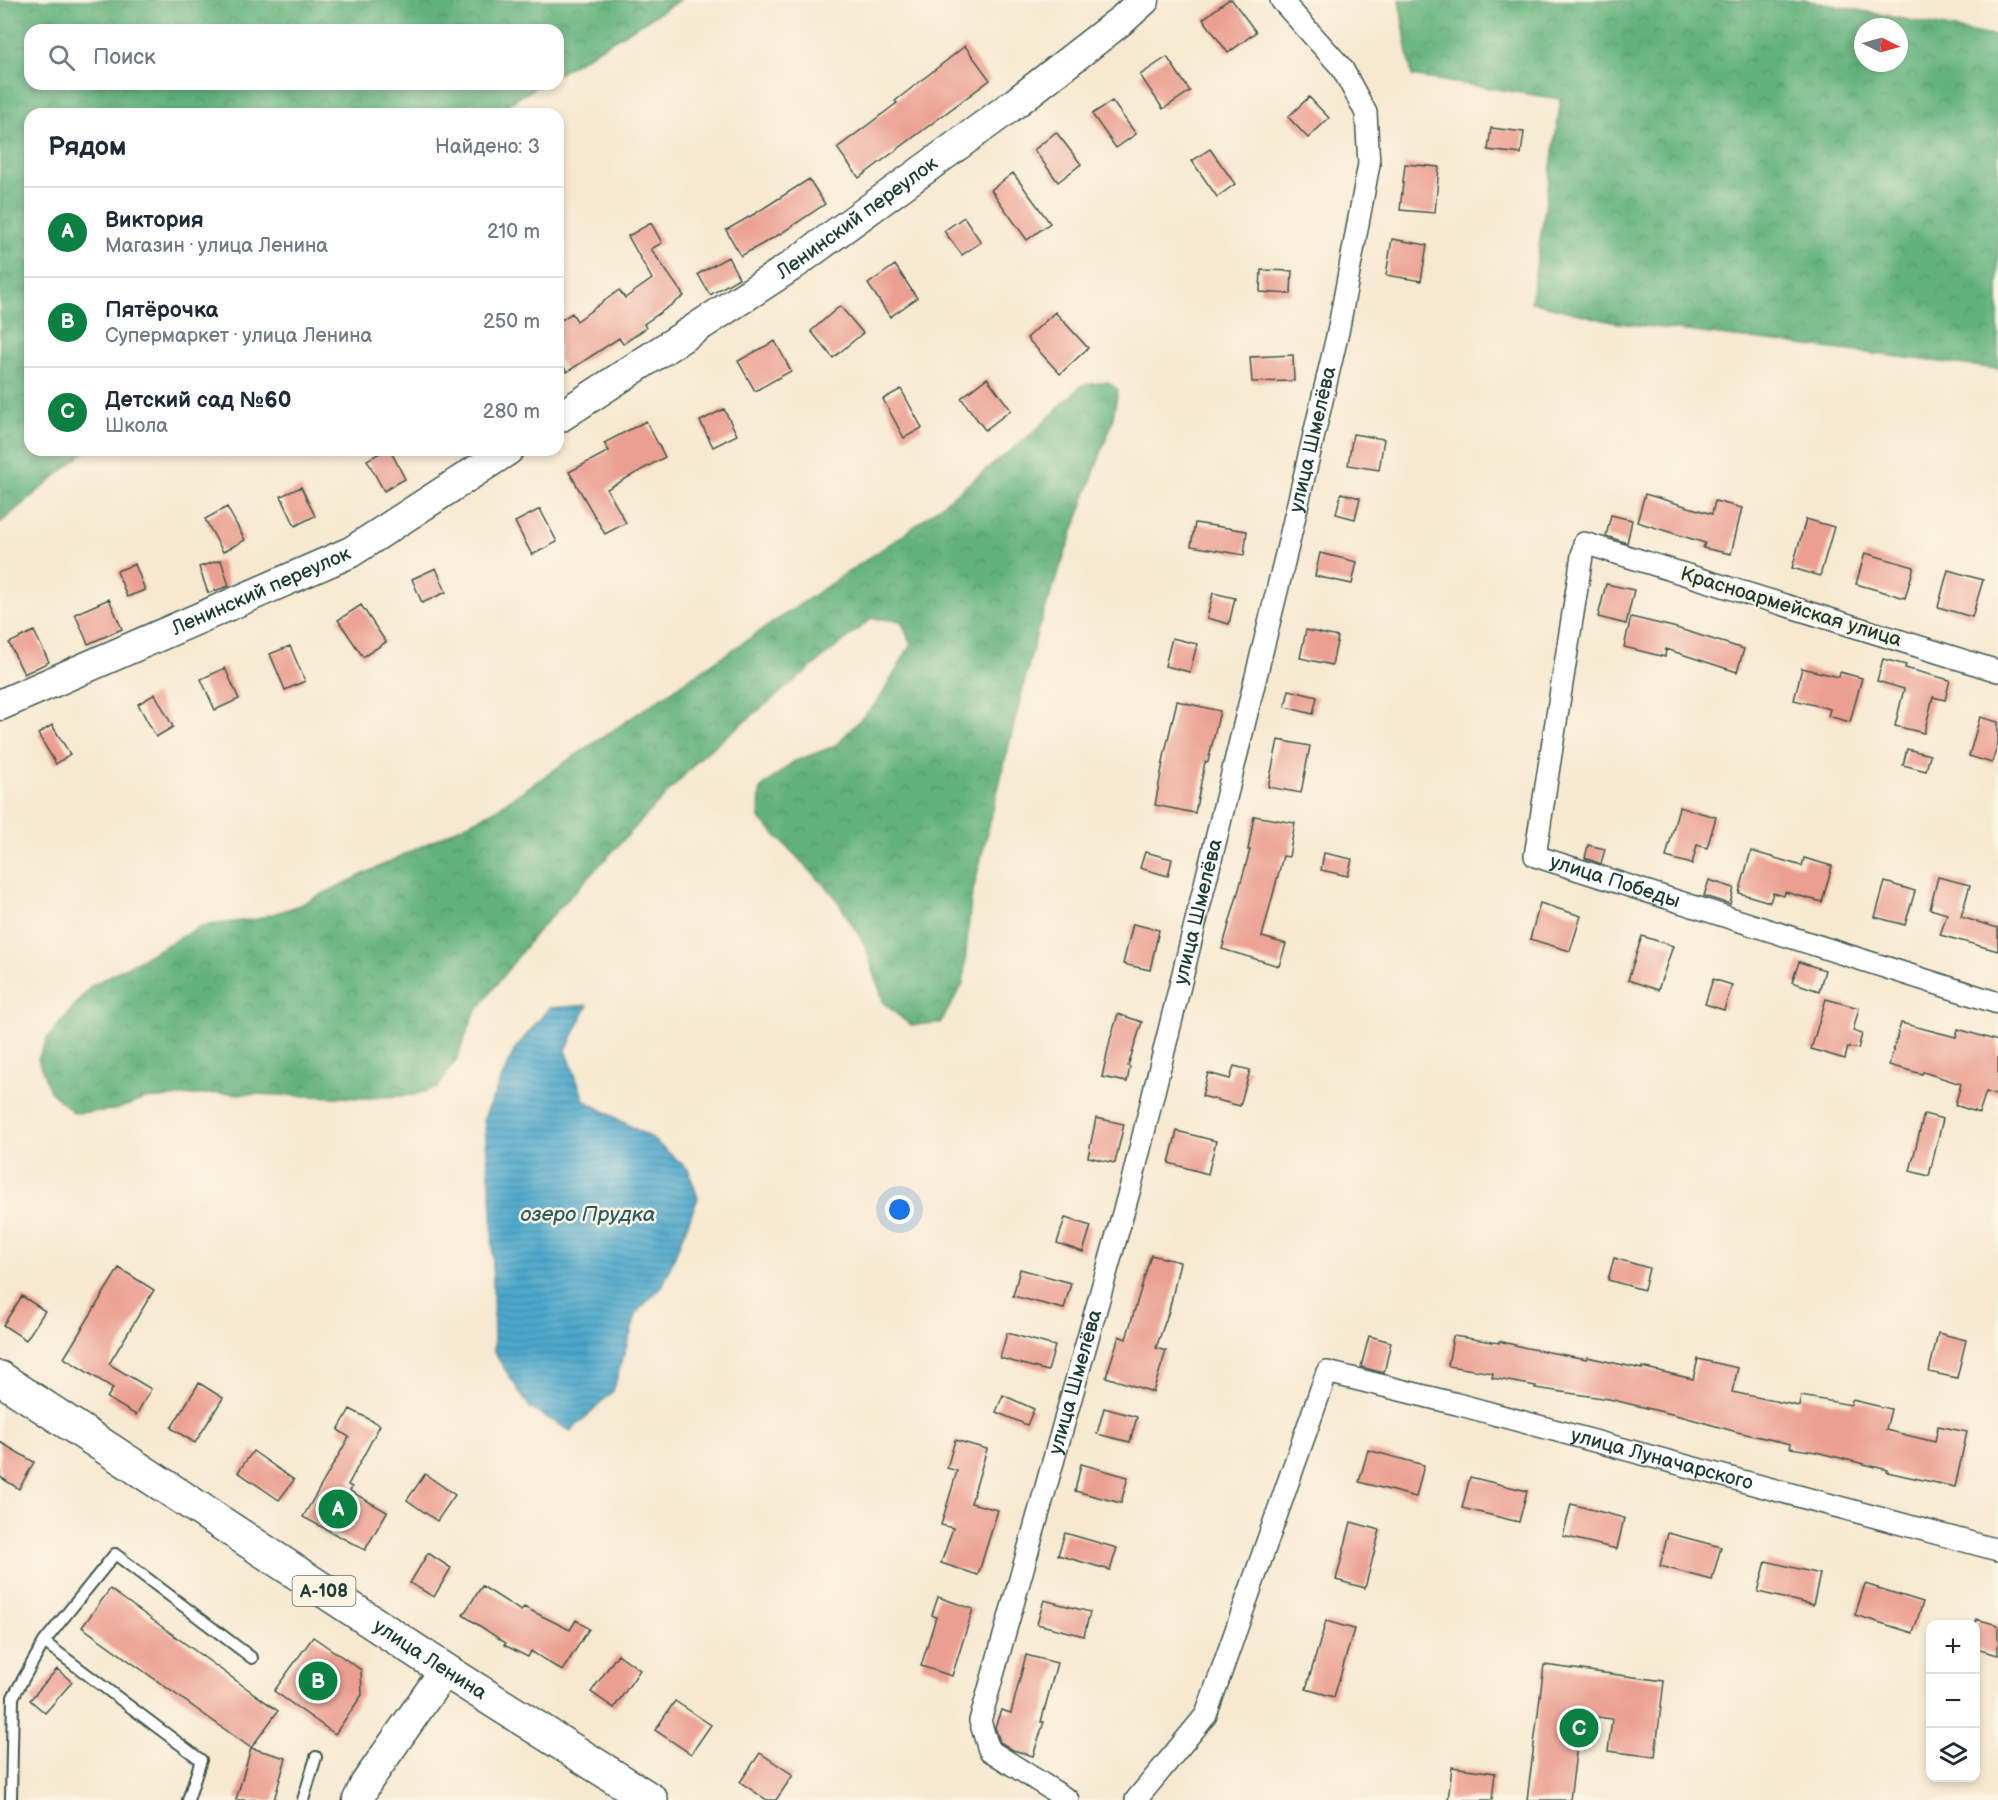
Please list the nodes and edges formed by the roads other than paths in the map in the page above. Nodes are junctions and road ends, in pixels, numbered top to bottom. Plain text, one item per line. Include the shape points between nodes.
1 (1144, 0) edge
2 (1281, 0) edge
3 (564, 414) edge
4 (499, 456) edge
5 (1584, 543) joint
6 (1998, 671) edge
7 (0, 705) edge
8 (1998, 1003) edge
9 (0, 1378) edge
10 (1998, 1550) edge
11 (44, 1642) junction
12 (252, 1658) dead end
13 (445, 1670) junction
14 (316, 1756) dead end
15 (11, 1800) edge
16 (188, 1800) edge
17 (303, 1800) edge
18 (358, 1800) edge
19 (651, 1800) edge
20 (1068, 1800) edge
21 (1136, 1800) edge

1 - 3 main road, Ленинский переулок via 1014,104 790,267
2 - 20 street, улица Шмелёва via 1342,68 1366,112 1370,164 1338,332 1287,550 1131,1185 980,1721 988,1750
4 - 7 main road, Ленинский переулок via 351,552
5 - 6 street, Красноармейская улица
5 - 8 street, улица Победы via 1535,856
9 - 13 highway, улица Ленина / А-108
10 - 21 street, улица Луначарского via 1326,1372 1206,1715
11 - 12 lane via 115,1554
11 - 15 lane via 13,1697
11 - 16 lane via 201,1760
13 - 18 main road
13 - 19 highway, улица Ленина / А-108
14 - 17 lane

